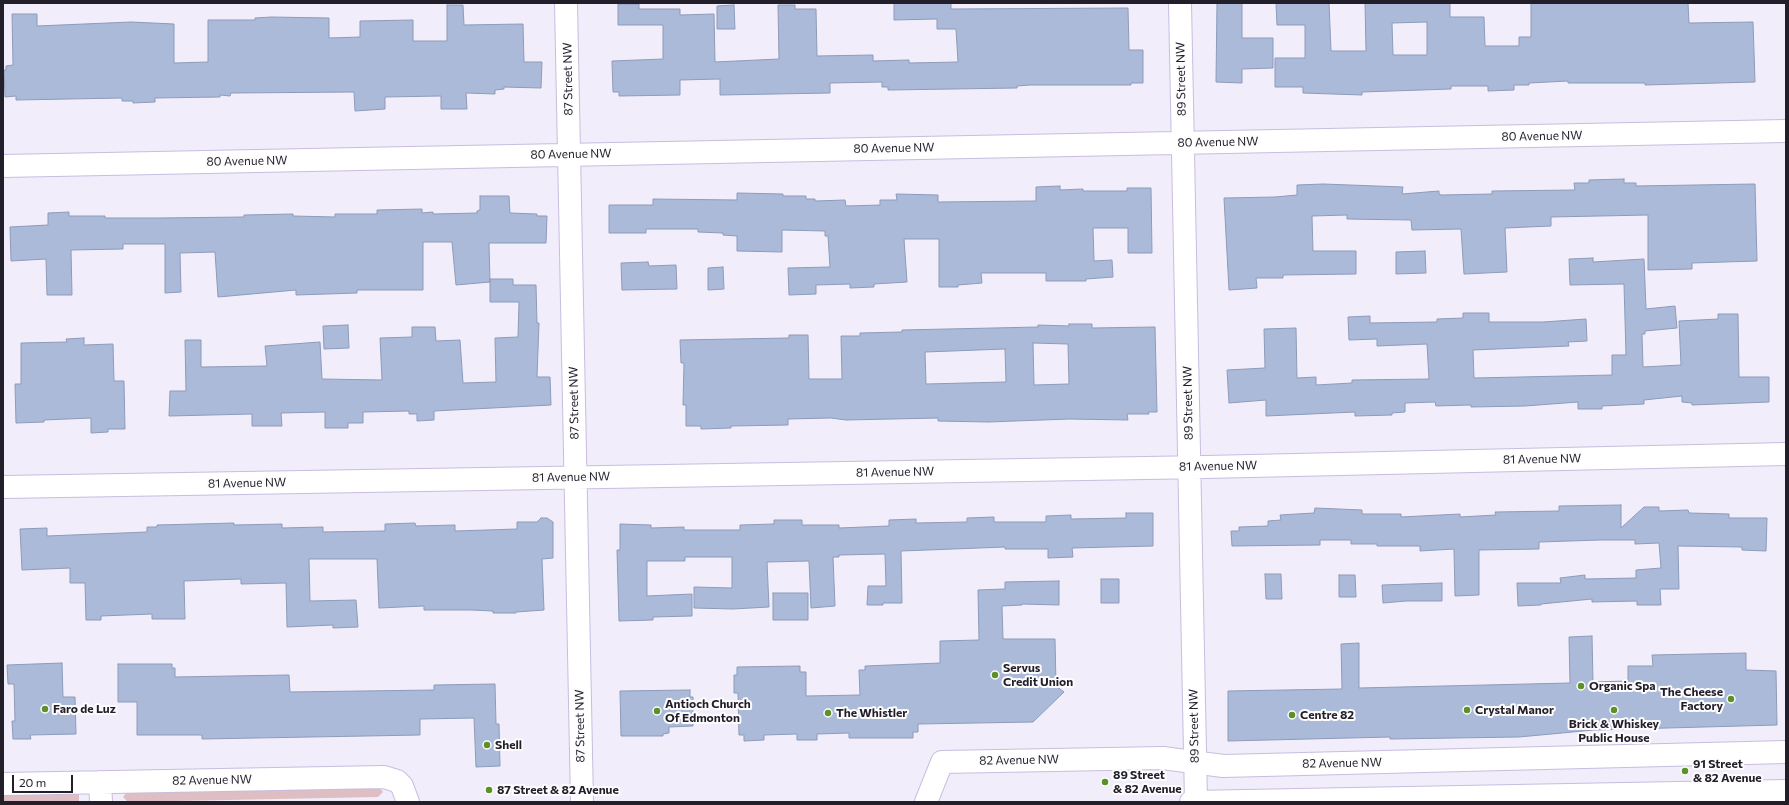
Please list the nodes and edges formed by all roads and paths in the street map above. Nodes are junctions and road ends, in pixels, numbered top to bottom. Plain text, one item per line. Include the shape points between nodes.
1 (566, 3) edge
2 (1180, 3) edge
3 (1786, 131) edge
4 (1182, 143) junction
5 (569, 154) junction
6 (3, 166) edge
7 (1786, 454) edge
8 (1189, 467) junction
9 (576, 477) junction
10 (3, 487) edge
11 (1786, 752) edge
12 (1195, 762) junction
13 (3, 784) edge
14 (1786, 790) edge
15 (101, 792) edge
16 (408, 802) edge
17 (582, 802) edge
18 (926, 802) edge
19 (1191, 802) edge
20 (1196, 802) edge

1 - 5 street, 87 Street NW
2 - 4 street, 89 Street NW
3 - 4 street, 80 Avenue NW
4 - 5 street, 80 Avenue NW
4 - 8 street, 89 Street NW
5 - 6 street, 80 Avenue NW
5 - 9 street, 87 Street NW
7 - 8 street, 81 Avenue NW
8 - 9 street, 81 Avenue NW
8 - 12 street, 89 Street NW
9 - 10 street, 81 Avenue NW
9 - 17 street, 87 Street NW
11 - 12 street, 82 Avenue NW via 1223,766
12 - 18 street, 82 Avenue NW via 1163,758 942,762
12 - 20 street, 89 Street NW
13 - 15 street, 82 Avenue NW
14 - 20 street
15 - 16 street, 82 Avenue NW via 384,777 397,781 402,786
19 - 20 street

